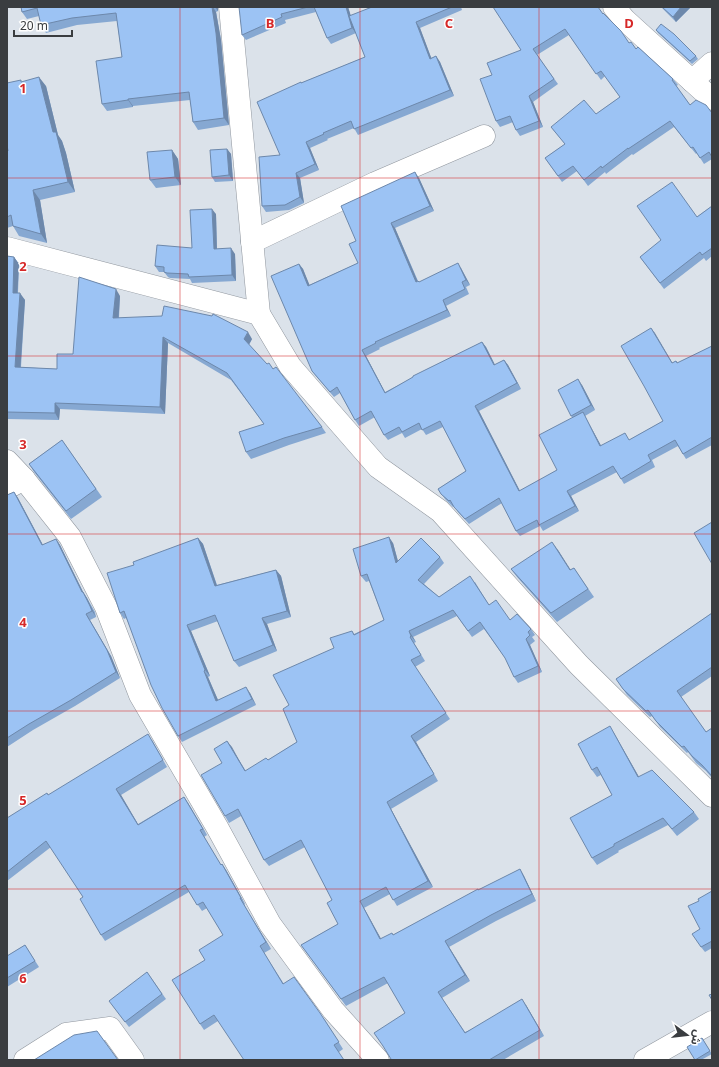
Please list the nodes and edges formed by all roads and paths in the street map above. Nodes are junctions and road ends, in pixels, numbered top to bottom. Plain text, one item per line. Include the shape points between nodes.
1 (230, 7) edge
2 (614, 7) edge
3 (712, 63) edge
4 (692, 81) junction
5 (712, 99) edge
6 (484, 136) dead end
7 (252, 242) junction
8 (7, 248) edge
9 (259, 314) junction
10 (7, 461) edge
11 (15, 484) edge
12 (712, 796) edge
13 (712, 1022) edge
14 (24, 1060) edge
15 (133, 1060) edge
16 (378, 1060) edge
17 (646, 1060) edge

1 - 7 street
2 - 4 street via 624,20
3 - 4 street
4 - 5 street
6 - 7 street via 375,183
7 - 9 street
8 - 9 street
9 - 12 street via 290,366 378,467 440,512 579,665
10 - 11 street
11 - 16 street via 70,536 106,606 140,695 270,924 334,1010
13 - 17 street
14 - 15 street via 66,1034 110,1028

